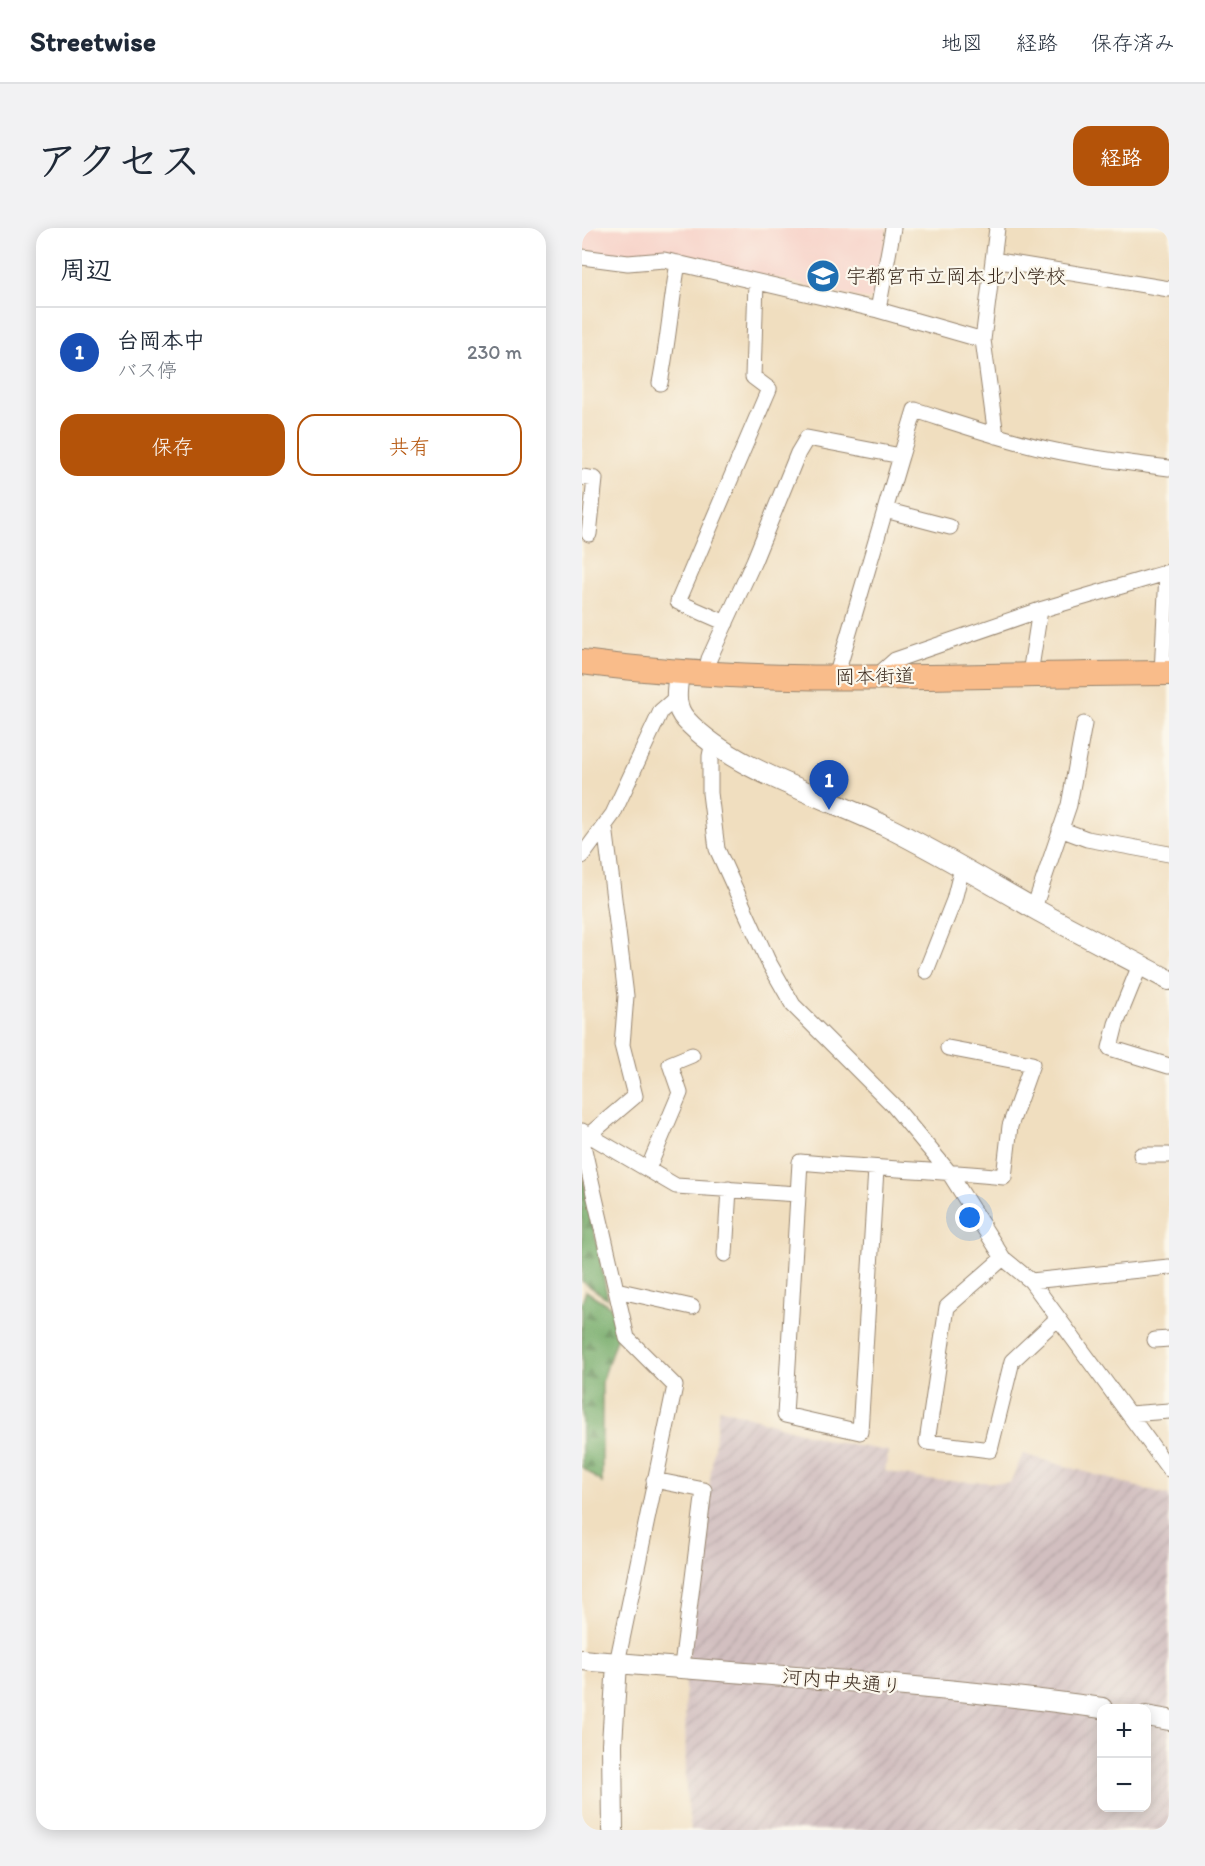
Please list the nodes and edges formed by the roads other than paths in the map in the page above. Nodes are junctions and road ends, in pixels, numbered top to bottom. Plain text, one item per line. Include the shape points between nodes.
1 (893, 228) edge
2 (997, 228) edge
3 (582, 257) edge
4 (993, 260) junction
5 (678, 263) junction
6 (756, 282) junction
7 (1169, 290) edge
8 (878, 310) junction
9 (983, 340) junction
10 (660, 383) dead end
11 (996, 436) junction
12 (901, 456) junction
13 (1169, 468) edge
14 (582, 477) edge
15 (885, 510) junction
16 (950, 527) dead end
17 (590, 534) dead end
18 (1168, 572) edge
19 (1040, 610) junction
20 (726, 623) junction
21 (582, 662) edge
22 (679, 673) junction
23 (1165, 673) edge
24 (1030, 674) junction
25 (705, 675) junction
26 (836, 677) junction
27 (876, 677) junction
28 (676, 698) junction
29 (1084, 724) dead end
30 (713, 742) junction
31 (605, 826) junction
32 (1060, 830) junction
33 (1169, 854) edge
34 (582, 856) edge
35 (962, 868) junction
36 (1034, 908) junction
37 (1140, 965) junction
38 (926, 971) dead end
39 (1169, 980) edge
40 (948, 1048) dead end
41 (692, 1055) dead end
42 (1169, 1066) edge
43 (584, 1136) edge
44 (1141, 1155) dead end
45 (1169, 1155) edge
46 (648, 1169) junction
47 (876, 1169) junction
48 (948, 1171) junction
49 (729, 1189) junction
50 (798, 1194) junction
51 (725, 1254) dead end
52 (1003, 1258) junction
53 (1169, 1267) edge
54 (1031, 1281) junction
55 (616, 1290) junction
56 (692, 1307) dead end
57 (1058, 1318) junction
58 (1169, 1411) edge
59 (1129, 1414) junction
60 (1169, 1468) edge
61 (654, 1480) junction
62 (582, 1660) edge
63 (617, 1663) junction
64 (682, 1666) junction
65 (1097, 1707) edge
66 (1151, 1717) edge
67 (1169, 1720) edge
68 (614, 1830) edge

1 - 8 street
2 - 4 street
3 - 5 street via 628,263
4 - 7 street
4 - 9 street
5 - 6 street
5 - 10 street
6 - 8 street
6 - 20 street via 753,377 769,389 678,602
8 - 9 street
9 - 11 street
11 - 12 street via 915,410
11 - 13 street via 1047,449
12 - 15 street
12 - 20 street via 807,438
14 - 17 street via 595,479
15 - 16 street
15 - 26 street
18 - 19 street
18 - 23 street
19 - 24 street
19 - 27 street via 895,660
20 - 25 street
21 - 22 main road, 岡本街道
22 - 25 main road, 岡本街道
22 - 28 street
23 - 24 main road, 岡本街道
24 - 27 main road, 岡本街道
25 - 26 main road, 岡本街道
26 - 27 main road, 岡本街道
28 - 30 street via 684,718
28 - 31 street via 661,711
29 - 32 street via 1069,805
30 - 35 street via 756,769 885,826
30 - 48 street via 710,793 717,849 768,961 793,1005 893,1106
31 - 34 street
31 - 43 street via 626,996 622,1046 635,1096
32 - 33 street
32 - 36 street
35 - 36 street
35 - 38 street via 954,900
36 - 37 street
37 - 39 street
37 - 42 street via 1110,1048
40 - 48 street via 1032,1064 1010,1126 1004,1177
41 - 46 street via 670,1064 680,1093
43 - 46 street
43 - 55 street
44 - 45 street
46 - 49 street via 676,1186
47 - 48 street
47 - 50 street via 800,1161
47 - 50 street via 860,1432 785,1415
48 - 52 street
49 - 50 street
49 - 51 street
52 - 54 street
52 - 57 street via 946,1306 927,1442 990,1450 1012,1361
53 - 54 street
54 - 57 street
55 - 56 street
55 - 61 street via 627,1338 675,1386
57 - 59 street
58 - 59 street
59 - 60 street
61 - 63 street
61 - 64 street via 704,1490
62 - 63 street, 河内中央通り
63 - 64 street, 河内中央通り
63 - 68 street via 612,1744
64 - 65 street, 河内中央通り
66 - 67 street

